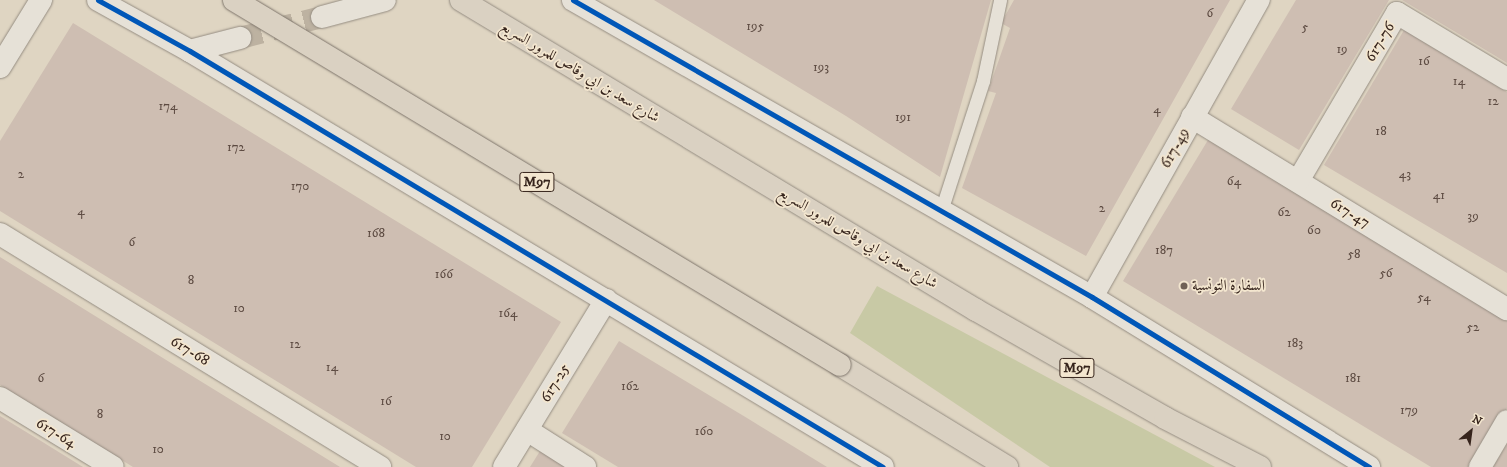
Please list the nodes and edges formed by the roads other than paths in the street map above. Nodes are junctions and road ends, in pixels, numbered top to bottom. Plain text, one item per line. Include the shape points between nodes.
1 (41, 0) edge
2 (98, 0) edge
3 (234, 0) edge
4 (385, 0) edge
5 (461, 0) edge
6 (573, 0) edge
7 (1000, 0) edge
8 (1259, 0) edge
9 (322, 17) tunnel mouth
10 (240, 38) tunnel mouth
11 (190, 51) junction
12 (0, 68) edge
13 (1507, 79) edge
14 (1192, 117) junction
15 (1298, 181) junction
16 (941, 211) junction
17 (0, 234) edge
18 (1092, 297) junction
19 (606, 300) junction
20 (1507, 309) edge
21 (0, 398) edge
22 (1507, 421) edge
23 (526, 430) junction
24 (113, 467) edge
25 (380, 467) edge
26 (504, 467) edge
27 (585, 467) edge
28 (883, 467) edge
29 (1007, 467) edge
30 (1260, 467) edge
31 (1369, 467) edge
32 (1480, 467) edge

1 - 12 street
2 - 11 street
3 - 29 highway, M97, bridge
4 - 9 street
5 - 30 highway, شارع سعد بن ابي وقاص للمرور السريع / M97 via 976,310 1158,415
6 - 16 street
7 - 16 lane via 983,81
8 - 14 street, 617-49
10 - 11 street
11 - 19 street
13 - 15 street, 617-76 via 1397,13
14 - 15 street, 617-47
14 - 18 street, 617-49
15 - 20 street, 617-47
16 - 18 street
17 - 25 street, 617-68
18 - 31 street
19 - 23 street, 617-25
19 - 28 street
21 - 24 street, 617-64
22 - 32 street
23 - 26 street, 617-25
23 - 27 street

